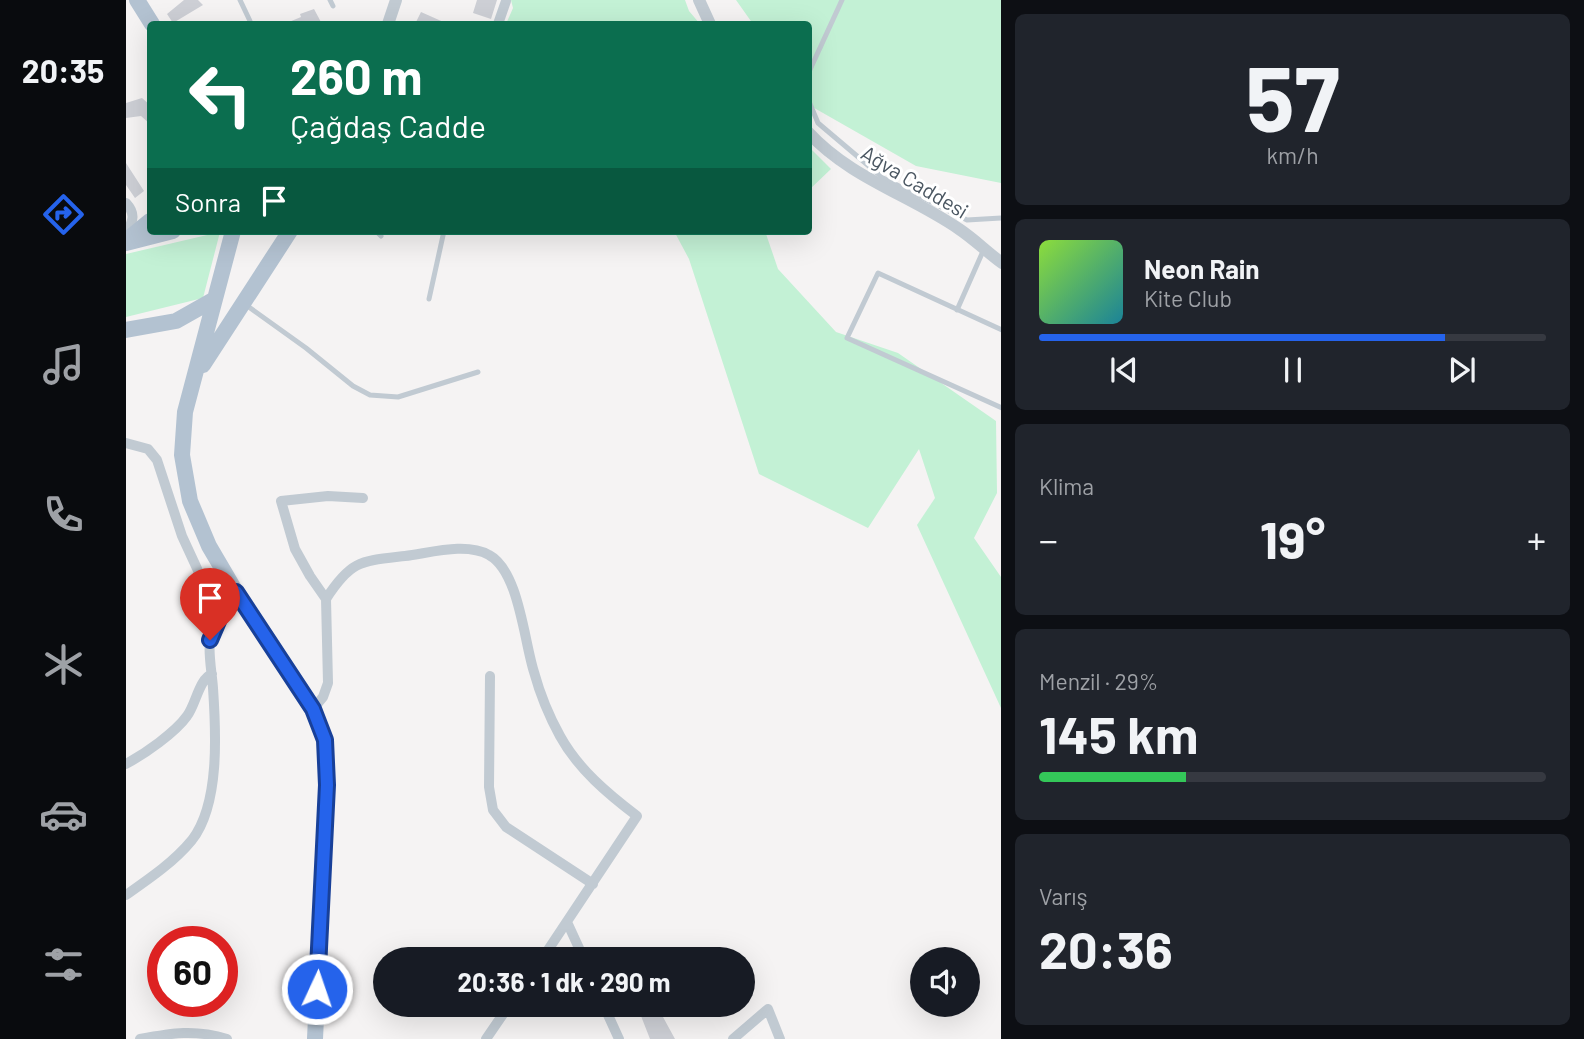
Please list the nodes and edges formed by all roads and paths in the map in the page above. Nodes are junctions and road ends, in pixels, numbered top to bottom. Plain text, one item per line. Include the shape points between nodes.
1 (136, 0) edge
2 (240, 0) edge
3 (396, 0) edge
4 (699, 0) edge
5 (842, 0) edge
6 (506, 1) edge
7 (150, 21) edge
8 (250, 21) dead end
9 (389, 21) edge
10 (499, 21) edge
11 (709, 21) edge
12 (812, 65) edge
13 (812, 109) edge
14 (812, 136) edge
15 (126, 203) edge
16 (1001, 218) edge
17 (147, 223) edge
18 (152, 235) edge
19 (232, 235) edge
20 (287, 235) edge
21 (443, 235) edge
22 (126, 240) edge
23 (984, 249) junction
24 (1001, 263) edge
25 (215, 299) junction
26 (429, 299) dead end
27 (244, 303) junction
28 (957, 310) junction
29 (176, 321) junction
30 (126, 330) edge
31 (1001, 330) edge
32 (208, 333) junction
33 (478, 372) dead end
34 (194, 379) junction
35 (1001, 408) edge
36 (126, 443) edge
37 (363, 498) dead end
38 (236, 592) junction
39 (326, 599) junction
40 (219, 619) junction
41 (212, 674) junction
42 (490, 676) dead end
43 (313, 709) junction
44 (126, 764) edge
45 (593, 884) junction
46 (126, 895) edge
47 (568, 922) junction
48 (550, 947) edge
49 (579, 947) edge
50 (501, 1017) edge
51 (609, 1017) edge
52 (140, 1039) edge
53 (226, 1039) edge
54 (315, 1039) edge
55 (486, 1039) edge
56 (618, 1039) edge
57 (733, 1039) edge
58 (780, 1039) edge

1 - 7 main road
2 - 8 lane
3 - 9 street
4 - 11 street
5 - 12 lane
6 - 10 street
13 - 16 lane via 818,123 883,178 967,220
14 - 23 street, Ağva Caddesi via 869,179 959,229
15 - 22 street via 134,217
17 - 22 main road
18 - 22 main road
19 - 25 main road
20 - 27 main road
21 - 26 lane
23 - 24 street, Ağva Caddesi
23 - 28 lane
25 - 29 main road
25 - 32 main road
27 - 33 lane via 370,395 398,397
27 - 34 main road
28 - 31 lane
28 - 35 lane via 878,273 847,338
29 - 30 main road
29 - 32 main road
32 - 34 main road
34 - 38 main road via 182,432 184,479 198,524
36 - 40 street via 144,447 157,460 181,536
37 - 39 street via 281,500 295,549
38 - 40 street
38 - 43 main road
39 - 43 street via 328,683
39 - 45 street via 345,572 361,563 465,550 482,551 500,563 515,595 534,672 561,737 591,776 637,816
40 - 41 street via 210,640
41 - 44 street via 180,724
41 - 46 street via 213,781 207,813 176,858
42 - 45 street via 489,787 494,810 512,831
43 - 54 main road via 325,740 327,785
45 - 47 street
47 - 48 street
47 - 49 street
50 - 55 street
51 - 56 street
52 - 53 street via 201,1032
57 - 58 street via 768,1009

